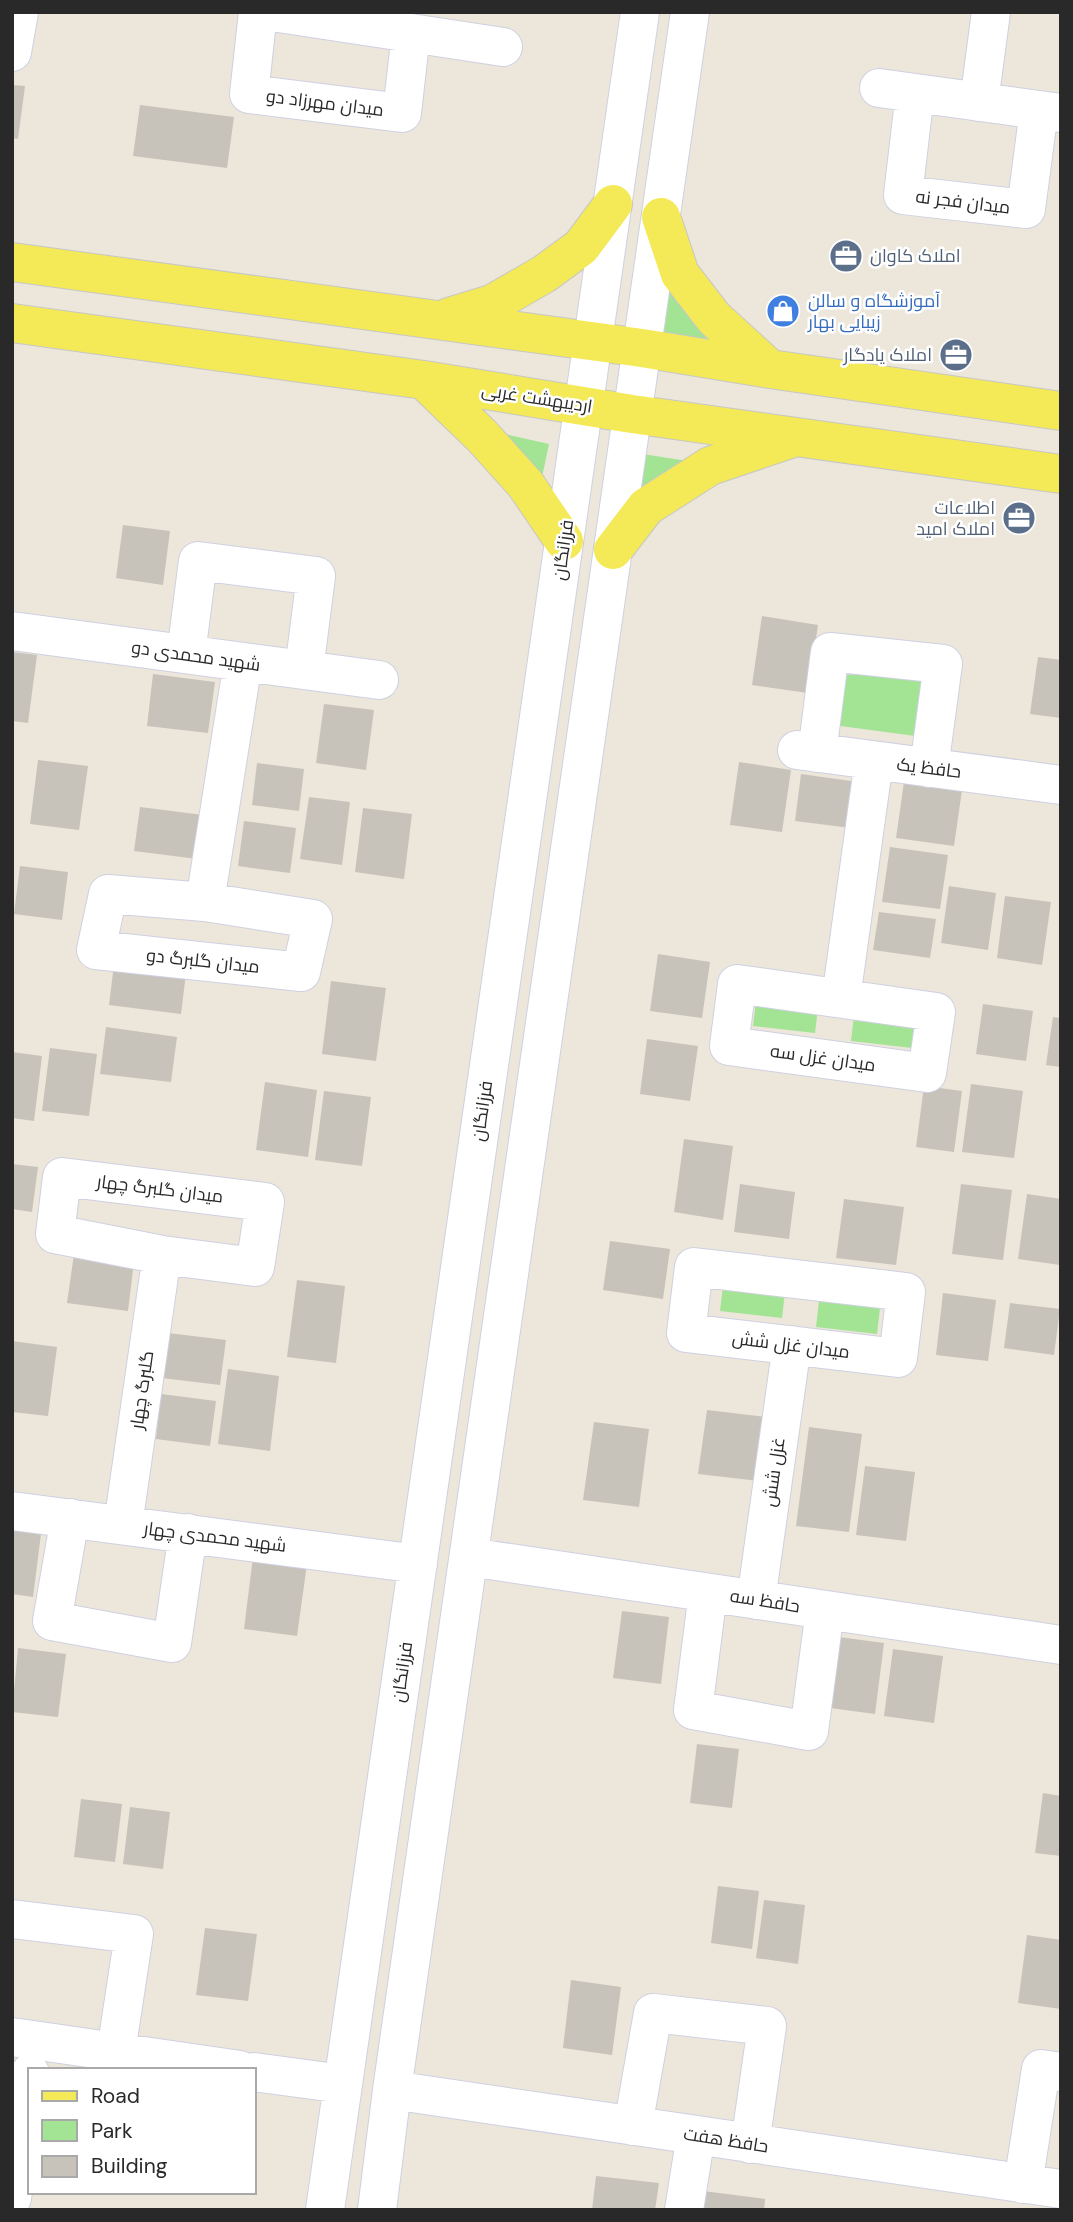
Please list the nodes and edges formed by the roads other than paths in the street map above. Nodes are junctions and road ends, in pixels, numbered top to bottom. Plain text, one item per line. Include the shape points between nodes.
1 (19, 12) edge
2 (258, 12) edge
3 (272, 12) edge
4 (640, 12) edge
5 (690, 12) edge
6 (991, 12) edge
7 (335, 17) edge
8 (411, 33) junction
9 (503, 47) dead end
10 (12, 52) edge
11 (979, 102) junction
12 (1050, 111) edge
13 (613, 204) junction
14 (661, 217) junction
15 (12, 262) edge
16 (438, 320) junction
17 (12, 323) edge
18 (592, 341) junction
19 (642, 348) junction
20 (770, 369) junction
21 (424, 380) junction
22 (583, 406) junction
23 (1061, 411) edge
24 (632, 414) junction
25 (797, 437) junction
26 (1061, 474) edge
27 (564, 541) junction
28 (613, 550) junction
29 (12, 631) edge
30 (186, 654) junction
31 (243, 662) junction
32 (304, 670) junction
33 (379, 680) dead end
34 (874, 761) junction
35 (929, 768) junction
36 (1061, 786) edge
37 (205, 902) junction
38 (841, 998) junction
39 (162, 1255) junction
40 (792, 1345) junction
41 (12, 1511) edge
42 (69, 1518) junction
43 (123, 1525) junction
44 (188, 1533) junction
45 (468, 1557) junction
46 (418, 1564) junction
47 (708, 1592) junction
48 (756, 1600) junction
49 (825, 1610) junction
50 (1061, 1645) edge
51 (12, 1919) edge
52 (116, 2052) junction
53 (27, 2055) edge
54 (226, 2068) edge
55 (256, 2072) edge
56 (1061, 2072) edge
57 (343, 2084) junction
58 (392, 2090) junction
59 (633, 2126) junction
60 (696, 2135) junction
61 (750, 2144) junction
62 (1023, 2184) junction
63 (1061, 2189) edge
64 (12, 2198) edge
65 (325, 2210) edge
66 (377, 2210) edge
67 (684, 2210) edge

1 - 10 street
2 - 8 street, میدان مهرزاد دو via 249,94 402,113
3 - 7 street
4 - 13 street, فرزانگان
5 - 14 street
6 - 11 street
7 - 8 street
8 - 9 street
11 - 12 street
11 - 12 street, میدان فجر نه via 897,91 903,195 1026,209
13 - 16 main road via 581,247 544,274 492,304
13 - 18 street, فرزانگان
14 - 19 street
14 - 20 main road via 680,274 714,318
15 - 16 main road
16 - 18 main road
17 - 21 main road, اردیبهشت غربی
18 - 19 main road
18 - 22 street, فرزانگان
19 - 20 main road
19 - 24 street
20 - 23 main road
21 - 22 main road, اردیبهشت غربی
21 - 27 main road via 526,485
22 - 24 main road, اردیبهشت غربی
22 - 27 street, فرزانگان
24 - 25 main road, اردیبهشت غربی
24 - 28 street
25 - 26 main road, اردیبهشت غربی
25 - 28 main road via 710,467 646,507
27 - 46 street, فرزانگان
28 - 45 street
29 - 30 street, شهید محمدی دو
30 - 31 street, شهید محمدی دو
30 - 32 street via 198,561 316,576
31 - 32 street, شهید محمدی دو
31 - 37 street
32 - 33 street, شهید محمدی دو
34 - 35 street, حافظ یک
34 - 35 street, حافظ یک via 807,752 830,652 943,664
34 - 38 street
35 - 36 street, حافظ یک
37 - 37 street, میدان گلبرگ دو via 313,919 301,972 96,950 108,894
38 - 38 street, میدان غزل سه via 936,1012 927,1073 729,1046 737,984
39 - 39 street, میدان گلبرگ چهار via 255,1267 265,1202 62,1177 55,1234
39 - 43 street, گلبرگ چهار
40 - 40 street, میدان غزل شش via 686,1332 694,1267 906,1292 898,1358
40 - 48 street, غزل شش
41 - 42 street, شهید محمدی چهار
42 - 43 street, شهید محمدی چهار
42 - 44 street via 52,1621 172,1643
43 - 44 street, شهید محمدی چهار
44 - 46 street, شهید محمدی چهار
45 - 47 street, حافظ سه
45 - 58 street
46 - 57 street, فرزانگان
47 - 48 street, حافظ سه
47 - 49 street via 693,1710 809,1731
48 - 49 street, حافظ سه
49 - 50 street, حافظ سه
51 - 52 street via 134,1934
52 - 53 street
52 - 54 street
53 - 64 street
55 - 57 street
56 - 62 street via 1041,2068
57 - 65 street, فرزانگان
58 - 59 street, حافظ هفت
58 - 66 street
59 - 60 street, حافظ هفت
59 - 61 street via 653,2013 767,2026
60 - 61 street, حافظ هفت
60 - 67 street
61 - 62 street, حافظ هفت
62 - 63 street, حافظ هفت

